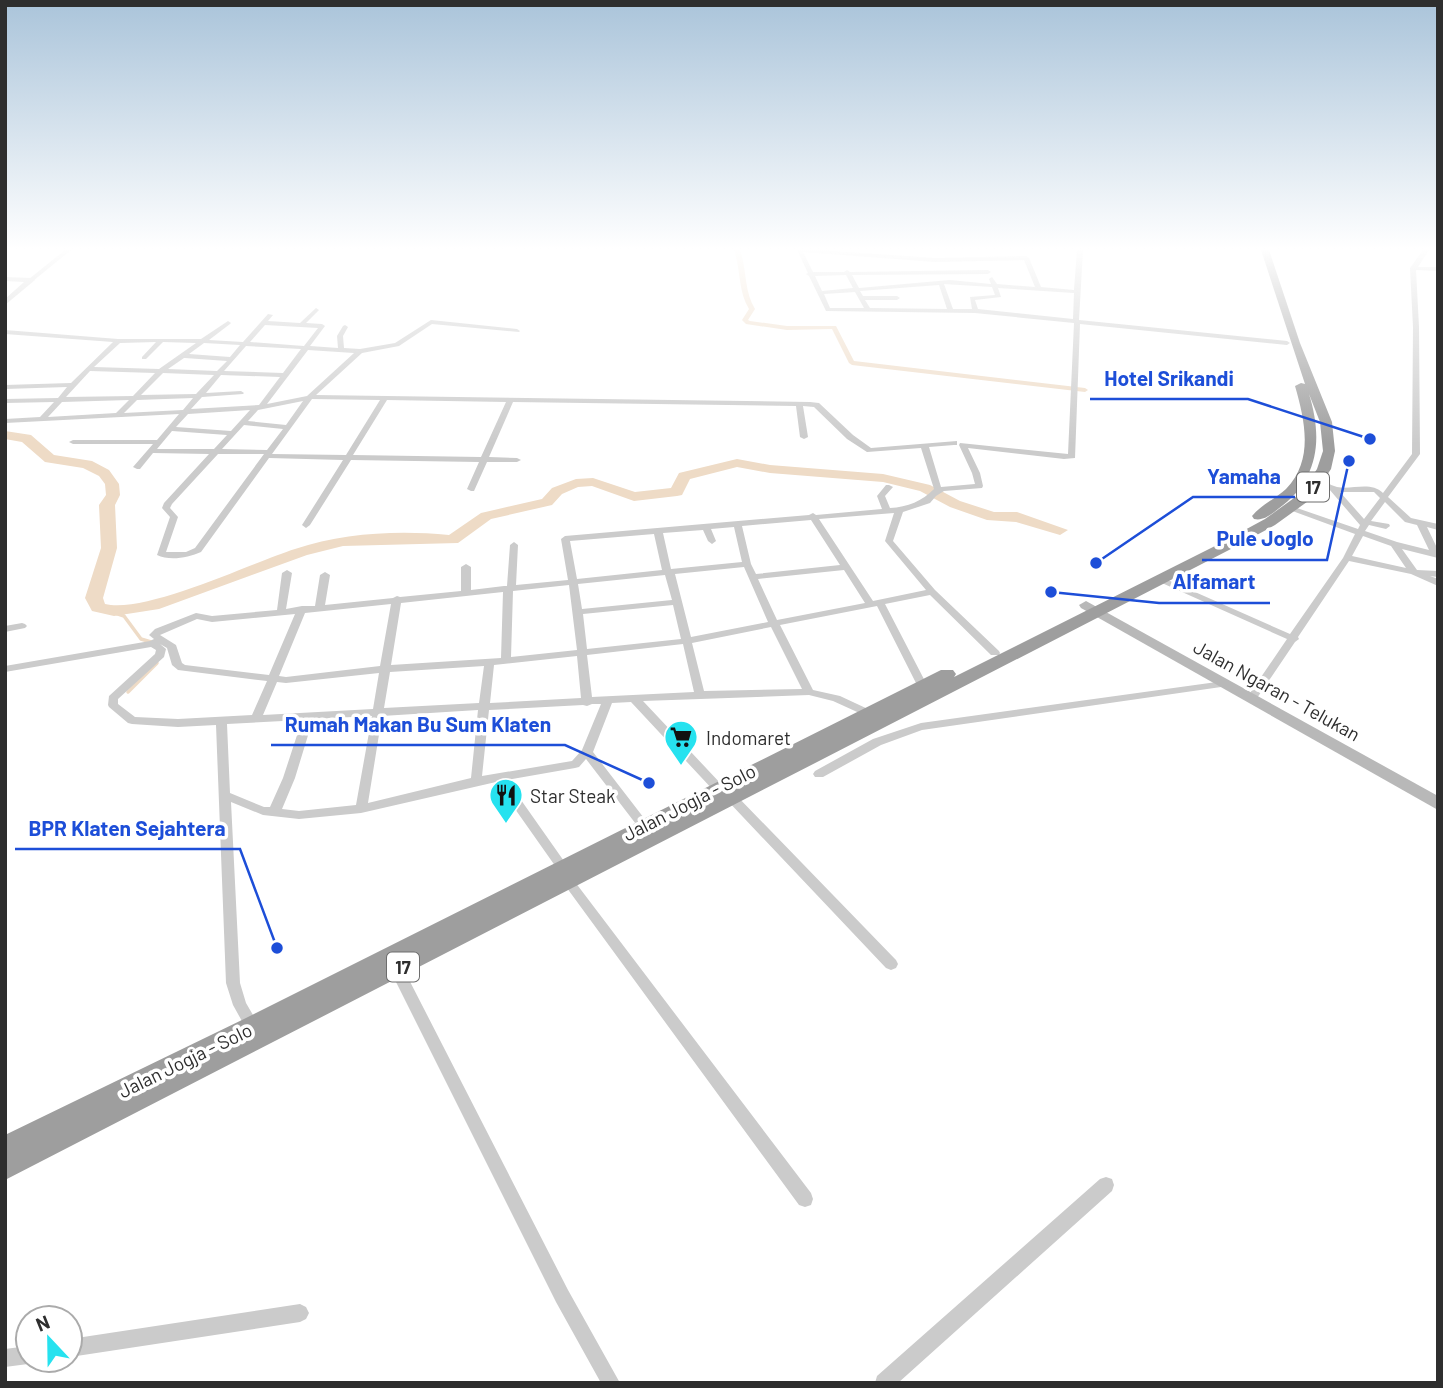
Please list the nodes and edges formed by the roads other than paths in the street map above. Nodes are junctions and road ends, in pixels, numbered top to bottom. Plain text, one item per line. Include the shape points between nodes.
1 (270, 315) dead end
2 (311, 315) edge
3 (1010, 315) edge
4 (1077, 315) edge
5 (1278, 315) edge
6 (1287, 315) edge
7 (1414, 315) edge
8 (1077, 322) junction
9 (228, 323) dead end
10 (264, 323) junction
11 (301, 325) junction
12 (345, 327) dead end
13 (517, 331) dead end
14 (5, 332) edge
15 (162, 340) junction
16 (118, 341) junction
17 (203, 342) junction
18 (1287, 343) junction
19 (244, 345) junction
20 (374, 345) dead end
21 (306, 347) junction
22 (341, 349) junction
23 (361, 351) junction
24 (185, 356) junction
25 (144, 358) dead end
26 (233, 359) junction
27 (88, 369) junction
28 (161, 371) junction
29 (220, 373) junction
30 (284, 375) junction
31 (73, 385) junction
32 (5, 387) edge
33 (241, 393) dead end
34 (199, 395) junction
35 (61, 398) junction
36 (133, 398) junction
37 (310, 398) junction
38 (385, 398) junction
39 (510, 400) junction
40 (5, 401) edge
41 (799, 404) junction
42 (259, 407) junction
43 (187, 412) junction
44 (117, 416) junction
45 (42, 418) junction
46 (5, 421) edge
47 (244, 423) junction
48 (288, 427) junction
49 (172, 429) junction
50 (234, 433) junction
51 (804, 437) dead end
52 (73, 442) dead end
53 (159, 442) junction
54 (954, 443) dead end
55 (924, 444) junction
56 (153, 451) junction
57 (216, 452) junction
58 (267, 454) junction
59 (348, 458) junction
60 (483, 459) junction
61 (517, 460) dead end
62 (136, 467) dead end
63 (1317, 481) junction
64 (889, 487) dead end
65 (471, 489) dead end
66 (1334, 489) junction
67 (936, 492) junction
68 (1385, 497) junction
69 (1291, 509) junction
70 (887, 510) junction
71 (899, 510) junction
72 (813, 516) junction
73 (737, 523) junction
74 (1421, 524) junction
75 (306, 525) dead end
76 (1363, 526) junction
77 (1386, 526) dead end
78 (706, 527) junction
79 (1438, 527) edge
80 (658, 530) junction
81 (712, 541) dead end
82 (1394, 544) junction
83 (514, 545) dead end
84 (1437, 555) edge
85 (1344, 562) junction
86 (747, 564) junction
87 (466, 567) dead end
88 (845, 567) junction
89 (1414, 572) junction
90 (287, 573) dead end
91 (669, 573) junction
92 (1438, 574) edge
93 (325, 575) dead end
94 (754, 578) junction
95 (1158, 579) junction
96 (573, 582) junction
97 (1438, 583) edge
98 (510, 588) junction
99 (466, 592) junction
100 (932, 592) junction
101 (397, 599) junction
102 (675, 602) junction
103 (876, 604) junction
104 (320, 607) junction
105 (1091, 608) junction
106 (302, 609) junction
107 (281, 612) junction
108 (578, 612) junction
109 (22, 626) dead end
110 (775, 626) junction
111 (5, 629) edge
112 (1294, 639) junction
113 (686, 641) junction
114 (156, 642) junction
115 (583, 652) junction
116 (995, 653) junction
117 (506, 661) junction
118 (489, 662) junction
119 (5, 669) edge
120 (383, 669) junction
121 (272, 680) junction
122 (1224, 684) junction
123 (922, 685) junction
124 (808, 692) junction
125 (699, 695) junction
126 (1251, 699) junction
127 (636, 701) junction
128 (607, 702) junction
129 (587, 703) junction
130 (484, 707) junction
131 (376, 711) junction
132 (866, 712) junction
133 (309, 716) junction
134 (256, 719) junction
135 (221, 721) junction
136 (587, 752) junction
137 (792, 757) junction
138 (819, 774) dead end
139 (500, 778) junction
140 (476, 781) junction
141 (724, 792) junction
142 (224, 795) junction
143 (1438, 804) edge
144 (360, 809) junction
145 (274, 813) junction
146 (643, 825) junction
147 (565, 874) junction
148 (891, 964) dead end
149 (397, 970) junction
150 (253, 1027) junction
151 (5, 1149) edge
152 (5, 1167) edge
153 (1106, 1185) dead end
154 (805, 1199) dead end
155 (300, 1313) dead end
156 (84, 1346) edge
157 (611, 1383) edge
158 (884, 1383) edge

1 - 10 street
2 - 11 street
3 - 8 street
4 - 8 street
5 - 18 highway, Jalan Jogja - Solo / 17
6 - 63 highway, 17 via 1329,437 1324,469
7 - 68 street via 1416,454
8 - 18 street
8 - 67 street via 1072,456 963,445 979,486
9 - 17 street
10 - 11 street
10 - 19 street
11 - 21 street via 322,326
12 - 22 street via 340,334
13 - 23 street via 431,322 397,345
14 - 16 street
15 - 16 street
15 - 17 street
15 - 25 street
16 - 27 street
17 - 19 street
17 - 24 street
18 - 105 highway, Jalan Jogja - Solo / 17 via 1314,433 1310,465 1301,479 1261,514
19 - 21 street
19 - 26 street
20 - 23 street
21 - 22 street
21 - 30 street
22 - 23 street
23 - 37 street
24 - 26 street
24 - 28 street
26 - 29 street
27 - 28 street
27 - 31 street
28 - 29 street
28 - 36 street
29 - 30 street
29 - 34 street
30 - 42 street
31 - 32 street
31 - 35 street
33 - 34 street
34 - 36 street
34 - 43 street
35 - 36 street
35 - 40 street
35 - 45 street
36 - 44 street
37 - 38 street
37 - 42 street
37 - 48 street
38 - 39 street
38 - 59 street
39 - 41 street
39 - 60 street
41 - 51 street
41 - 55 street via 816,405 870,450
42 - 43 street
42 - 47 street
43 - 44 street
43 - 49 street
44 - 45 street
45 - 46 street
47 - 48 street
47 - 50 street
48 - 58 street
49 - 50 street
49 - 53 street
50 - 57 street
52 - 53 street
53 - 56 street
54 - 55 street
55 - 67 street
56 - 57 street
56 - 62 street
57 - 58 street
57 - 58 street via 168,503 166,508 174,517 161,555 188,555 198,550
58 - 59 street
59 - 60 street
59 - 75 street
60 - 61 street
60 - 65 street
63 - 66 street
63 - 69 highway, 17
64 - 70 street via 881,496
66 - 68 street via 1370,488
66 - 76 street
67 - 71 street via 927,501
68 - 74 street via 1408,520
68 - 76 street
69 - 76 street
69 - 95 highway, 17
70 - 71 street
70 - 72 street
71 - 100 street via 889,541
72 - 73 street
72 - 88 street
73 - 78 street
73 - 86 street
74 - 79 street
74 - 84 street
76 - 77 street
76 - 82 street
76 - 85 street
78 - 80 street
78 - 81 street
80 - 91 street
80 - 96 street via 565,538
82 - 84 street
82 - 89 street
83 - 98 street
85 - 89 street
85 - 112 street
86 - 91 street
86 - 94 street
87 - 99 street
88 - 94 street
88 - 103 street
89 - 92 street
89 - 97 street
90 - 107 street
91 - 96 street
91 - 102 street
93 - 104 street
94 - 110 street
95 - 105 highway, 17
95 - 112 street
96 - 98 street
96 - 108 street
98 - 99 street
98 - 117 street
99 - 101 street
100 - 103 street
100 - 116 street
101 - 104 street
101 - 120 street
102 - 108 street
102 - 113 street
103 - 110 street
103 - 123 street
104 - 106 street
105 - 116 highway, Jalan Jogja - Solo / 17
105 - 122 main road, Jalan Ngaran - Telukan
105 - 137 highway, 17
106 - 107 street
106 - 121 street
107 - 114 street via 190,617 158,631
108 - 115 street
109 - 111 street
110 - 113 street
110 - 124 street
112 - 126 street
113 - 115 street
113 - 125 street
114 - 119 street
114 - 121 street via 172,647 182,668
114 - 135 street via 160,655 113,698 113,705 132,720 144,722
115 - 117 street
115 - 129 street
116 - 123 highway, Jalan Jogja - Solo / 17
117 - 118 street
118 - 120 street
118 - 130 street
120 - 121 street
120 - 131 street
121 - 134 street
122 - 126 main road, Jalan Ngaran - Telukan
122 - 138 street via 909,730
123 - 132 highway, Jalan Jogja - Solo / 17
124 - 125 street
124 - 132 street
125 - 127 street
126 - 143 main road, Jalan Ngaran - Telukan
127 - 128 street
127 - 141 street
128 - 129 street
128 - 136 street
129 - 130 street
130 - 131 street
130 - 140 street
131 - 133 street
131 - 144 street
132 - 137 highway, Jalan Jogja - Solo / 17
133 - 134 street
133 - 145 street
134 - 135 street
135 - 142 street
136 - 139 street via 575,764
136 - 146 street
137 - 141 highway, Jalan Jogja - Solo / 17
139 - 140 street
139 - 147 street
140 - 144 street
141 - 146 highway, Jalan Jogja - Solo / 17
141 - 147 highway, Jalan Jogja - Solo / 17
141 - 148 street
142 - 145 street
142 - 150 street via 233,983
144 - 145 street
146 - 147 highway, Jalan Jogja - Solo / 17
147 - 149 highway, Jalan Jogja - Solo / 17
147 - 150 highway, Jalan Jogja - Solo / 17
147 - 154 street
149 - 152 highway, Jalan Jogja - Solo / 17
149 - 157 street
150 - 151 highway, Jalan Jogja - Solo / 17
153 - 158 street
155 - 156 street

